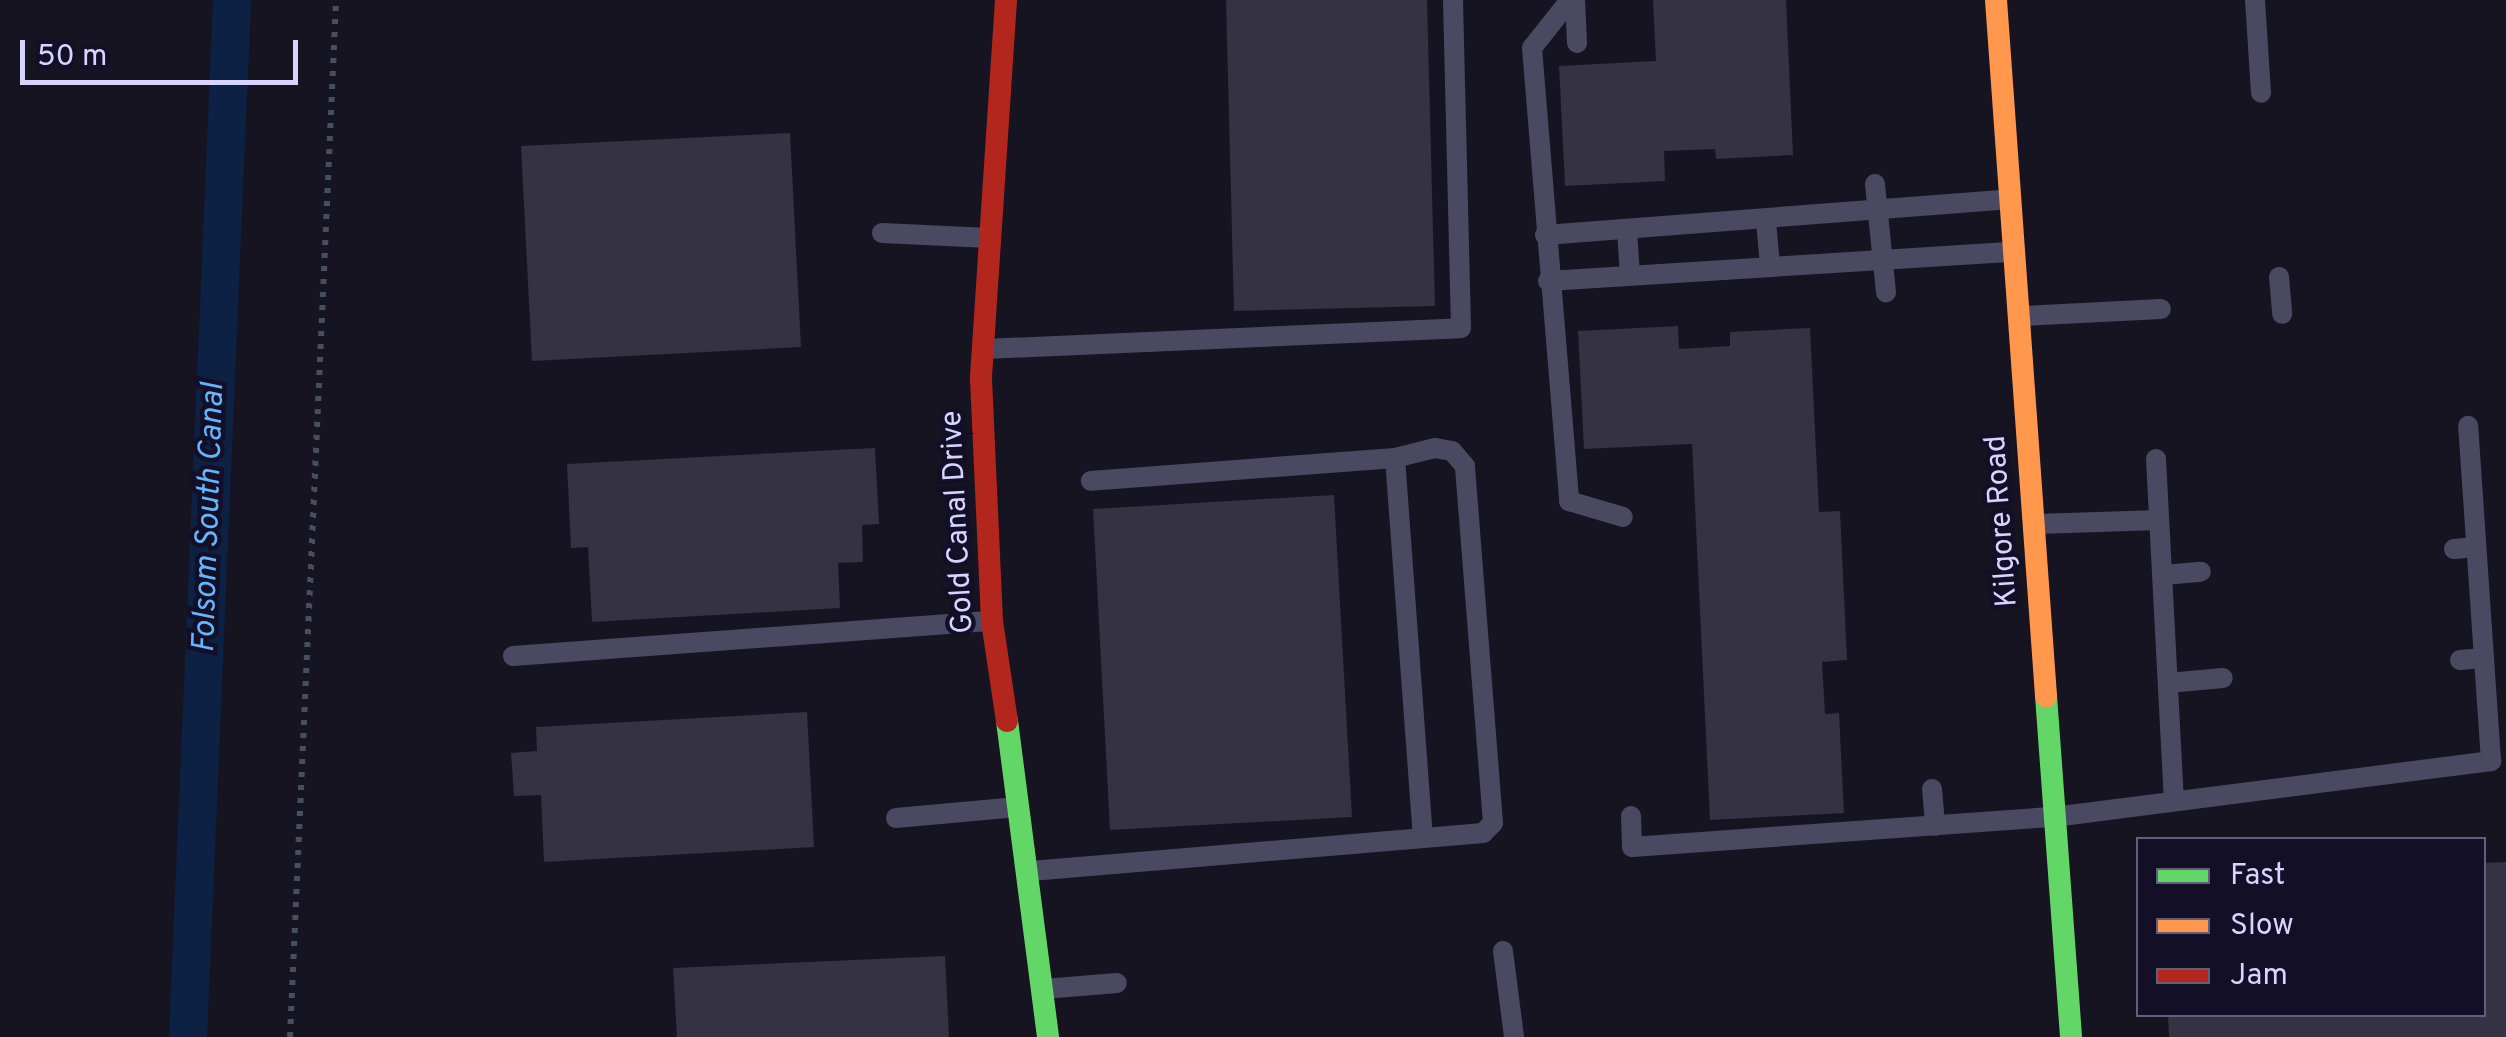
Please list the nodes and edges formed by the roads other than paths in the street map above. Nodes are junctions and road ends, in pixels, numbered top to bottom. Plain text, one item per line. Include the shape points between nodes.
1 (1006, 0) edge
2 (1452, 0) edge
3 (1572, 0) edge
4 (1996, 0) edge
5 (2256, 0) edge
6 (1577, 43) dead end
7 (2261, 93) dead end
8 (1876, 184) dead end
9 (2010, 199) junction
10 (1880, 211) junction
11 (1766, 221) junction
12 (1627, 231) junction
13 (882, 233) dead end
14 (1545, 236) junction
15 (990, 238) junction
16 (2014, 252) junction
17 (1882, 259) junction
18 (1770, 266) junction
19 (1630, 275) junction
20 (2279, 278) dead end
21 (1548, 281) junction
22 (1886, 292) dead end
23 (2161, 308) dead end
24 (2282, 314) dead end
25 (2018, 316) junction
26 (983, 349) junction
27 (2468, 426) dead end
28 (1395, 458) junction
29 (2156, 459) dead end
30 (1091, 480) dead end
31 (1623, 517) dead end
32 (2159, 520) junction
33 (2033, 524) junction
34 (2476, 546) junction
35 (2454, 548) dead end
36 (2201, 572) dead end
37 (2163, 575) junction
38 (992, 620) junction
39 (512, 656) dead end
40 (2484, 658) junction
41 (2460, 660) dead end
42 (2223, 678) dead end
43 (2168, 683) junction
44 (1932, 789) dead end
45 (2174, 801) junction
46 (1019, 806) junction
47 (1631, 816) dead end
48 (2054, 817) junction
49 (896, 818) dead end
50 (1935, 826) junction
51 (1424, 836) junction
52 (1028, 871) junction
53 (1503, 951) dead end
54 (1118, 983) dead end
55 (1042, 990) junction
56 (1048, 1037) edge
57 (1514, 1037) edge
58 (2071, 1037) edge

1 - 15 street, Gold Canal Drive
2 - 26 lane via 1461,328
3 - 6 lane
3 - 14 lane via 1532,48
4 - 9 street, Kilgore Road
5 - 7 lane
8 - 10 lane
9 - 10 lane
9 - 16 street, Kilgore Road
10 - 11 lane
10 - 17 lane
11 - 12 lane
11 - 18 lane
12 - 14 lane
12 - 19 lane
13 - 15 lane
14 - 21 lane
15 - 26 street, Gold Canal Drive
16 - 17 lane
16 - 25 street, Kilgore Road
17 - 18 lane
17 - 22 lane
18 - 19 lane
19 - 21 lane
20 - 24 lane
21 - 31 lane via 1569,502
23 - 25 lane
25 - 33 street, Kilgore Road
26 - 38 street, Gold Canal Drive
27 - 34 lane
28 - 30 lane
28 - 51 lane
28 - 51 lane via 1434,448 1452,452 1465,466 1495,806 1483,833
29 - 32 lane
32 - 33 lane
32 - 37 lane
33 - 48 street, Kilgore Road
34 - 35 lane
34 - 40 lane
36 - 37 lane
37 - 43 lane
38 - 39 lane
38 - 46 street, Gold Canal Drive
40 - 41 lane
40 - 45 lane via 2491,760
42 - 43 lane
43 - 45 lane
44 - 50 lane
45 - 48 lane
46 - 49 lane
46 - 52 street, Gold Canal Drive
47 - 50 lane via 1632,847
48 - 50 lane
48 - 58 street, Kilgore Road
51 - 52 lane
52 - 55 street, Gold Canal Drive
53 - 57 lane
54 - 55 lane
55 - 56 street, Gold Canal Drive

